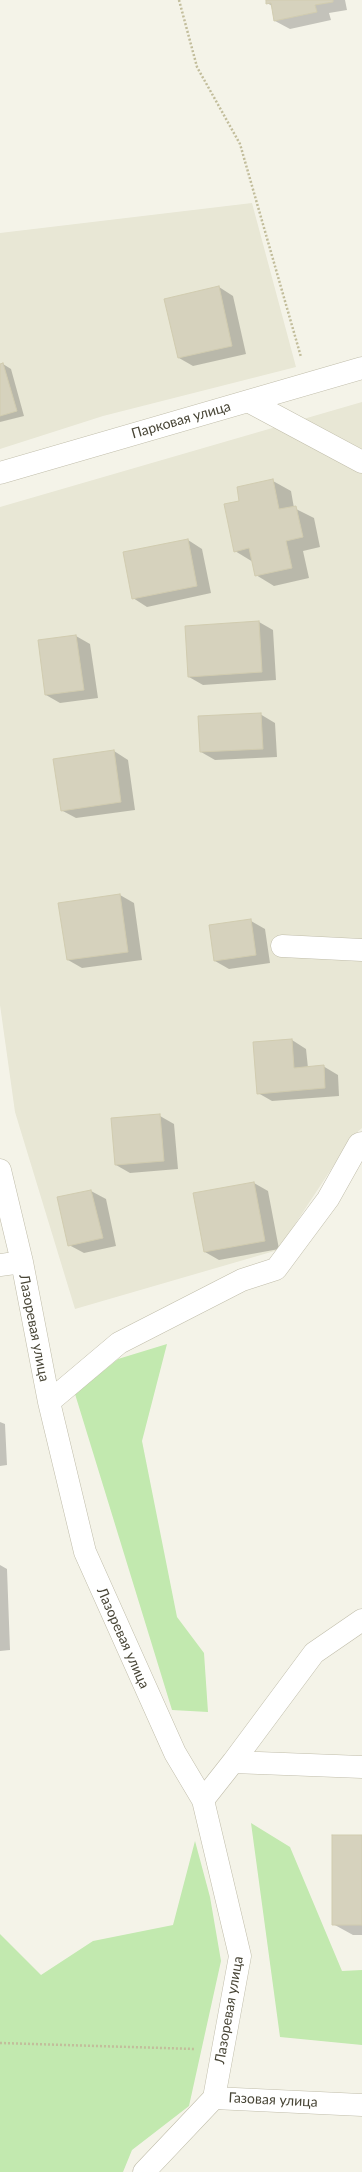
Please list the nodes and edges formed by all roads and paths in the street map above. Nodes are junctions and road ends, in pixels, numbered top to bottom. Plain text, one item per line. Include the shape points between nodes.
1 (179, 0) edge
2 (362, 368) edge
3 (309, 383) junction
4 (248, 401) junction
5 (362, 462) edge
6 (0, 473) edge
7 (282, 946) dead end
8 (362, 950) edge
9 (362, 1143) edge
10 (0, 1170) edge
11 (22, 1262) junction
12 (0, 1264) edge
13 (49, 1402) junction
14 (362, 1620) edge
15 (233, 1762) junction
16 (362, 1767) edge
17 (203, 1800) junction
18 (0, 2043) edge
19 (222, 2050) junction
20 (214, 2098) junction
21 (362, 2105) edge
22 (144, 2172) edge

1 - 3 path via 197,67 240,144
2 - 3 street, Парковая улица
3 - 4 street, Парковая улица
4 - 5 street
4 - 6 street, Парковая улица
7 - 8 street
9 - 13 street via 359,1144 328,1199 276,1269 242,1280 119,1343
10 - 11 street, Лазоревая улица
11 - 12 street
11 - 13 street, Лазоревая улица
13 - 17 street, Лазоревая улица via 85,1552 174,1753
14 - 15 street via 314,1653
15 - 16 street
15 - 17 street
17 - 19 street, Лазоревая улица via 240,1956
18 - 19 path
19 - 20 street, Лазоревая улица
20 - 21 street, Газовая улица
20 - 22 street, Газовая улица

